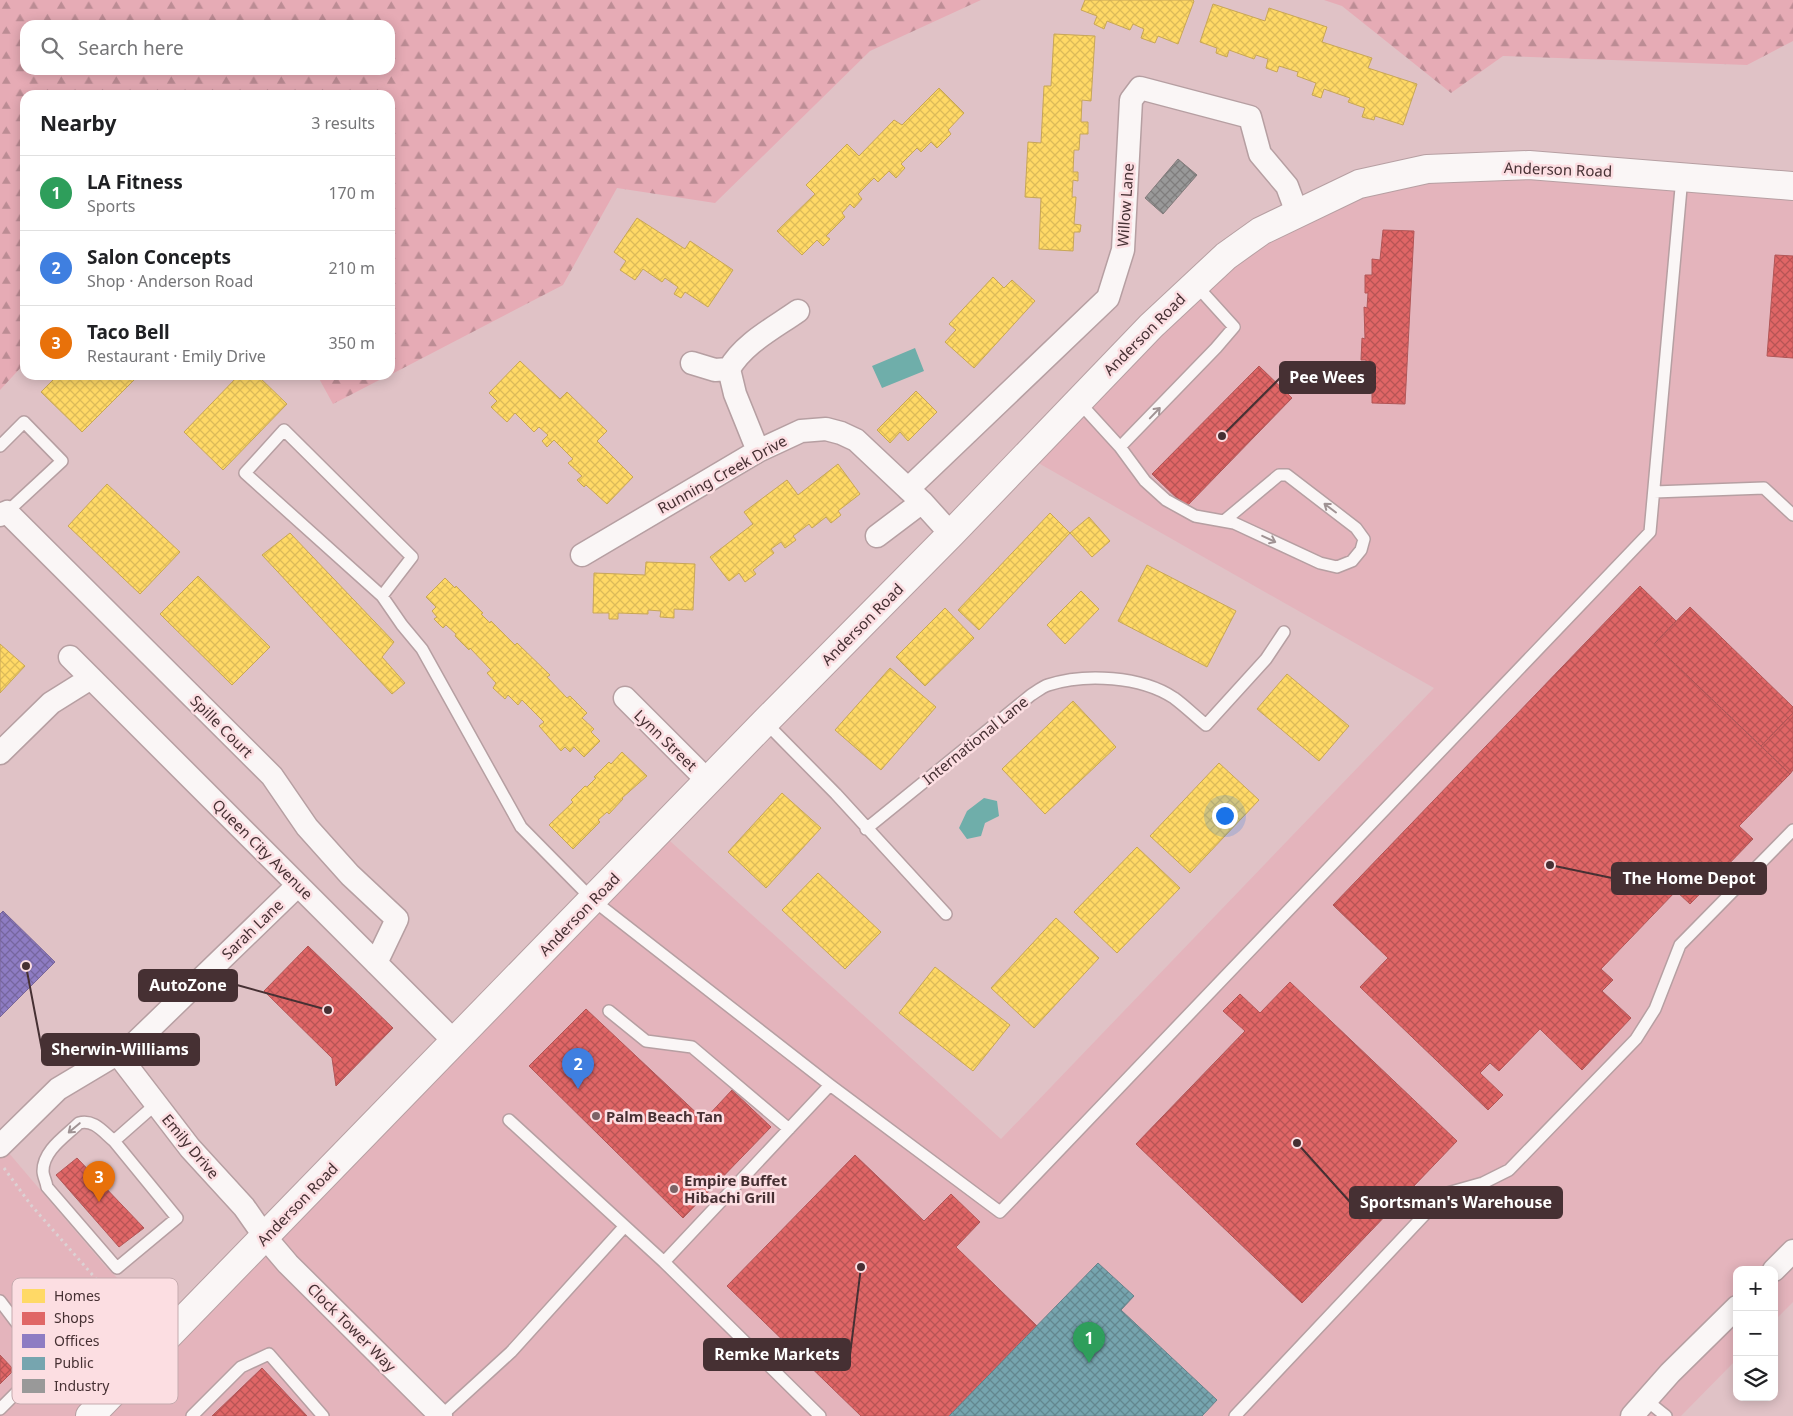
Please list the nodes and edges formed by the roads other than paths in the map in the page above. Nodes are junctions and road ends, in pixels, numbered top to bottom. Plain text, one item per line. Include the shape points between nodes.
1 (1682, 176) junction
2 (1793, 186) edge
3 (1297, 213) junction
4 (1194, 284) junction
5 (798, 311) dead end
6 (692, 363) dead end
7 (730, 369) junction
8 (1078, 402) junction
9 (0, 446) edge
10 (1120, 447) junction
11 (758, 451) junction
12 (1654, 492) junction
13 (915, 496) junction
14 (2, 511) edge
15 (1793, 515) edge
16 (1224, 521) junction
17 (951, 534) junction
18 (877, 536) dead end
19 (582, 555) dead end
20 (382, 596) junction
21 (1284, 632) dead end
22 (70, 657) dead end
23 (91, 678) junction
24 (625, 698) dead end
25 (765, 722) junction
26 (0, 752) edge
27 (708, 782) junction
28 (866, 829) junction
29 (1793, 830) edge
30 (298, 885) junction
31 (593, 900) junction
32 (946, 914) dead end
33 (376, 963) junction
34 (609, 1011) dead end
35 (455, 1042) junction
36 (117, 1054) junction
37 (830, 1085) junction
38 (156, 1104) junction
39 (509, 1120) dead end
40 (790, 1129) junction
41 (114, 1141) junction
42 (1, 1145) edge
43 (624, 1227) junction
44 (265, 1237) junction
45 (1793, 1251) edge
46 (664, 1262) junction
47 (1778, 1266) edge
48 (0, 1301) edge
49 (1733, 1311) edge
50 (12, 1317) edge
51 (178, 1326) edge
52 (12, 1397) edge
53 (102, 1404) edge
54 (1639, 1408) edge
55 (0, 1409) edge
56 (90, 1416) edge
57 (192, 1416) edge
58 (323, 1416) edge
59 (441, 1416) edge
60 (820, 1416) edge
61 (1234, 1416) edge
62 (1666, 1416) edge

1 - 2 street, Anderson Road
1 - 3 street, Anderson Road via 1529,165 1427,169 1359,184
1 - 12 lane
3 - 4 street, Anderson Road via 1226,256
3 - 13 street, Willow Lane via 1286,186 1260,154 1250,118 1140,88 1131,100 1123,250 1108,298
4 - 8 street, Anderson Road
10 -> 4 lane via 1234,328
5 - 7 street via 745,349
6 - 7 street via 715,370
7 - 11 street via 735,394
8 - 10 lane
8 - 17 street, Anderson Road
9 - 14 lane via 24,422 62,461
10 - 16 lane via 1146,481 1166,500 1195,516
11 - 13 street, Running Creek Drive via 801,431 841,433 856,440
11 - 19 street, Running Creek Drive
12 - 15 lane via 1764,488
12 - 37 lane via 1650,532 1000,1212
13 - 17 street, Running Creek Drive
13 - 18 street
14 - 33 street, Spille Court via 272,776 307,827 397,919
16 -> 16 lane via 1337,567 1352,561 1361,550 1364,539 1356,528 1286,476 1279,475
17 - 25 street, Anderson Road
20 - 20 lane via 412,557 284,430 245,473
20 - 31 lane via 422,649 521,827
21 - 28 lane, International Lane via 1266,659 1206,725 1174,698 1155,688 1114,678 1088,677 1046,686
22 - 23 street, Queen City Avenue
23 - 26 street via 51,703
23 - 30 street, Queen City Avenue
24 - 27 street, Lynn Street
25 - 27 street, Anderson Road
25 - 28 lane
27 - 31 street, Anderson Road
28 - 32 lane
29 - 61 lane via 1680,945 1655,1009 1636,1039 1508,1170 1483,1183 1444,1194
30 - 33 street, Queen City Avenue
30 - 36 street, Sarah Lane via 169,1012 135,1043
31 - 35 street, Anderson Road
31 - 37 lane
33 - 35 street, Queen City Avenue
34 - 40 lane via 646,1041 692,1047
35 - 44 street, Anderson Road
36 - 38 street, Emily Drive
36 - 42 street, Sarah Lane via 58,1089
37 - 40 lane
38 - 41 lane
38 - 44 street, Emily Drive via 190,1148 244,1207
39 - 43 lane
40 - 46 lane
41 -> 41 lane via 92,1122 79,1123 51,1150 43,1170 47,1186 117,1268 176,1218
43 - 46 lane
43 - 59 lane via 511,1352
44 - 51 street, Anderson Road
44 - 59 street, Clock Tower Way via 288,1264
45 - 47 street
46 - 60 lane
48 - 50 lane
49 - 54 street
52 - 55 lane
53 - 56 street, Anderson Road
54 - 62 lane
57 - 58 lane via 241,1367 269,1354

